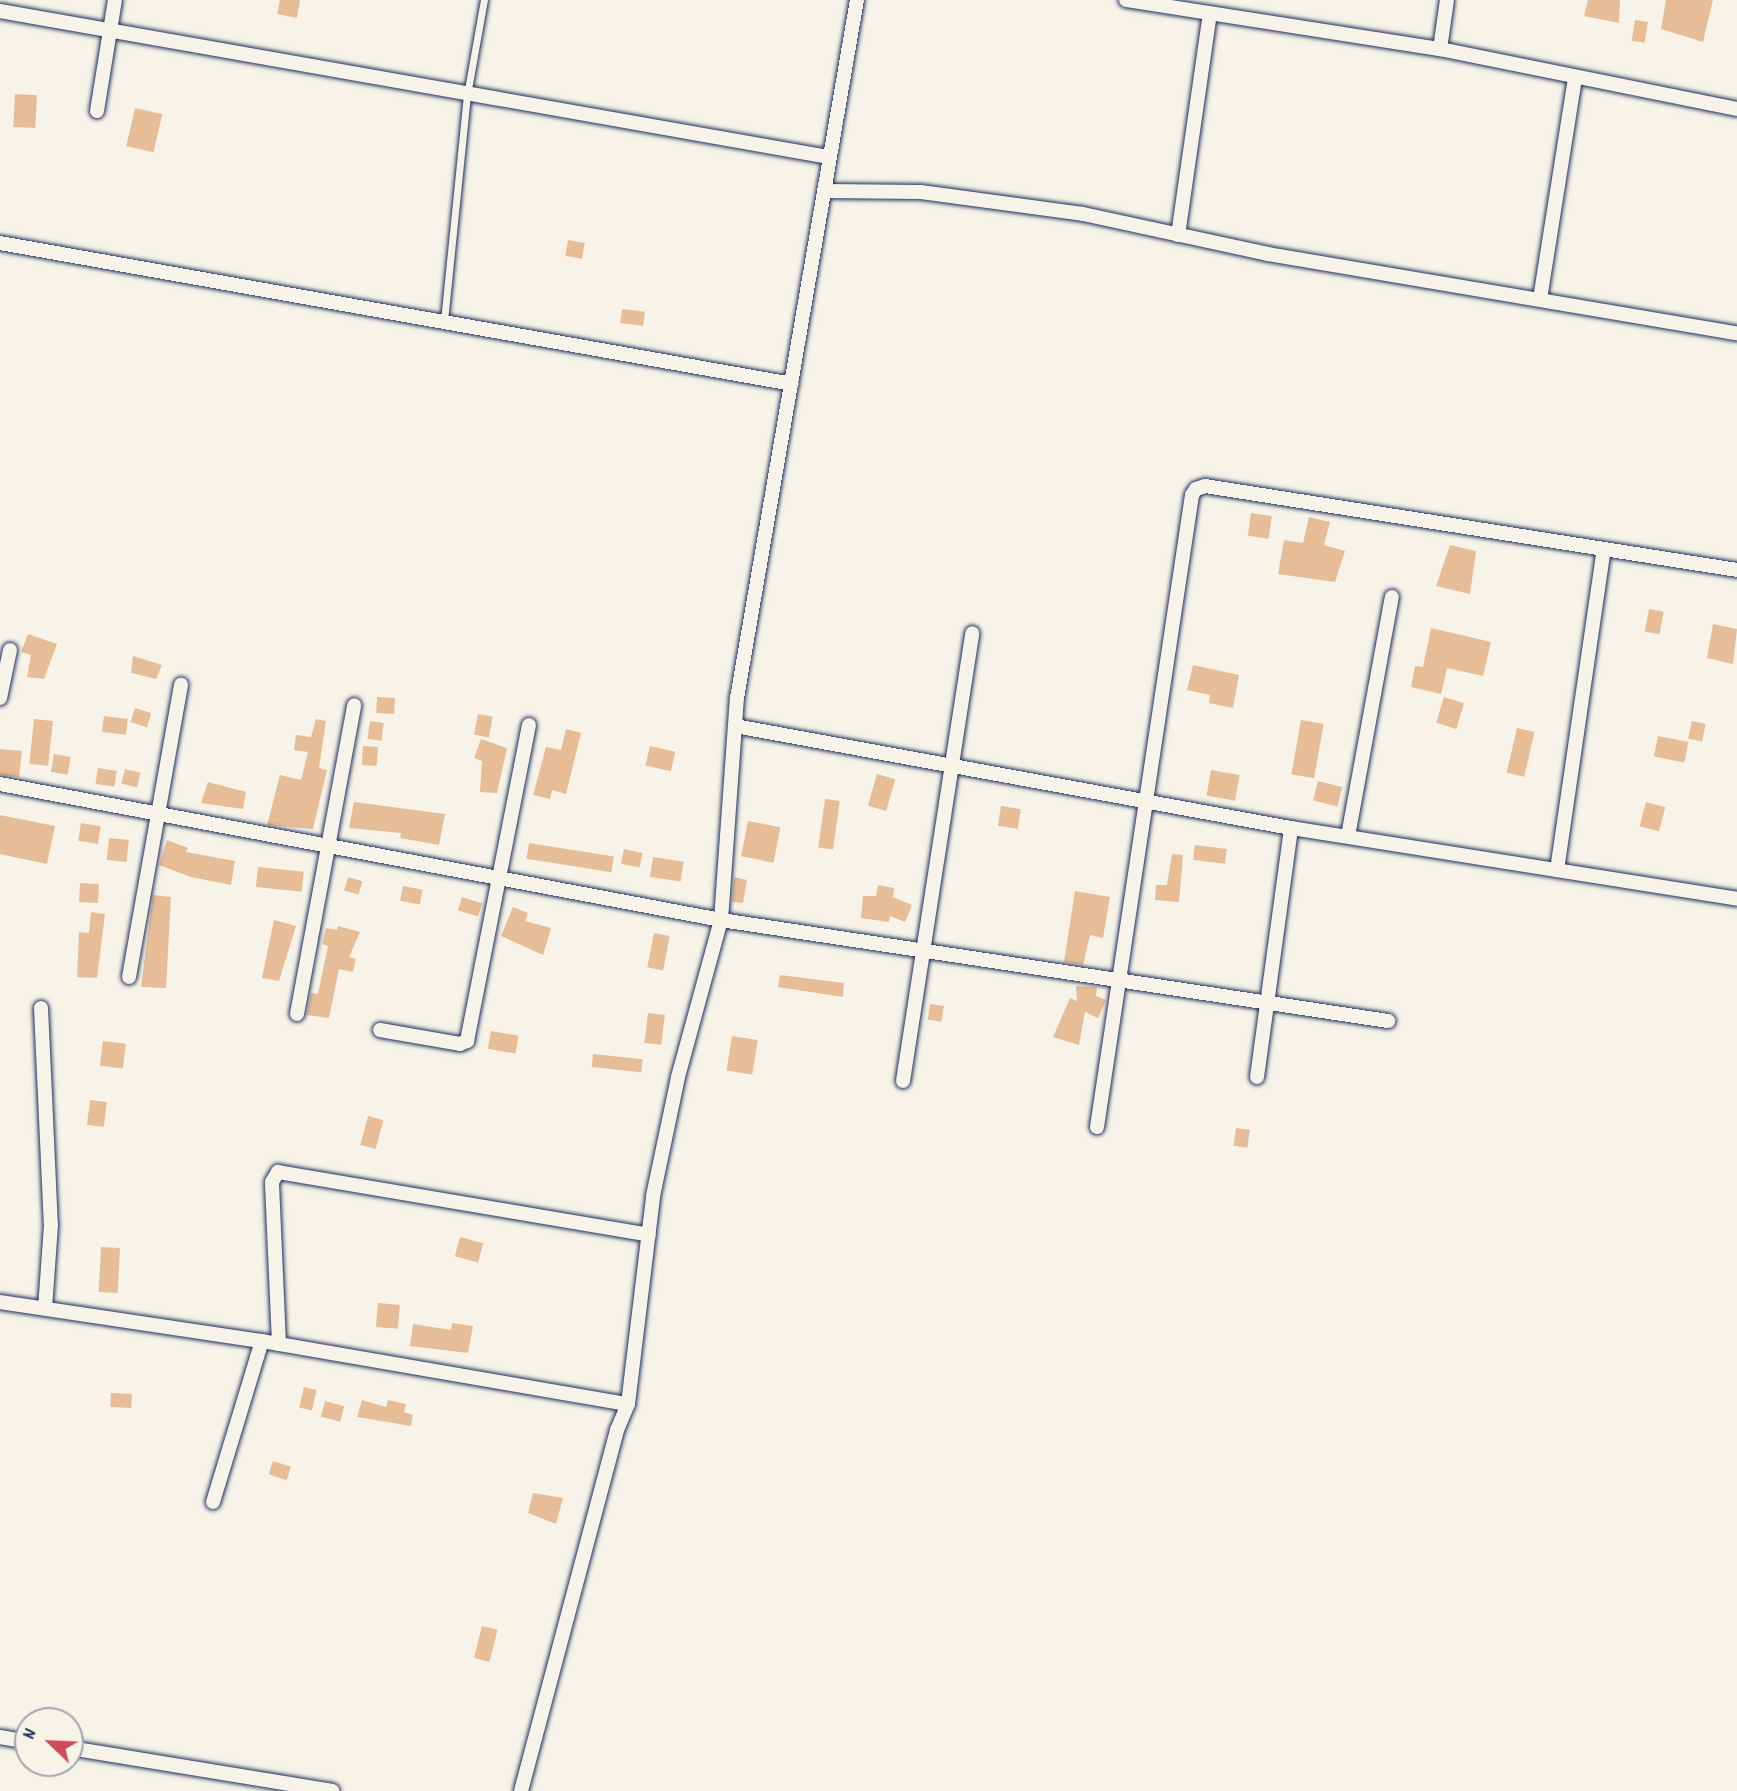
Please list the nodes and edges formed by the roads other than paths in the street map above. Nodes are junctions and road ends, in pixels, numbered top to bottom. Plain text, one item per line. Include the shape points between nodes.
1 (115, 0) edge
2 (484, 0) edge
3 (856, 0) edge
4 (1126, 0) edge
5 (1447, 0) edge
6 (0, 11) edge
7 (1210, 14) junction
8 (110, 29) junction
9 (1440, 49) junction
10 (1575, 78) junction
11 (467, 95) junction
12 (1737, 109) edge
13 (97, 111) dead end
14 (829, 157) junction
15 (826, 191) junction
16 (1178, 235) junction
17 (0, 243) edge
18 (1540, 299) junction
19 (444, 321) junction
20 (1737, 333) edge
21 (792, 384) junction
22 (1604, 549) junction
23 (1737, 570) edge
24 (1392, 597) dead end
25 (972, 632) dead end
26 (10, 650) dead end
27 (181, 685) dead end
28 (0, 698) edge
29 (354, 705) dead end
30 (528, 725) dead end
31 (735, 726) junction
32 (951, 765) junction
33 (0, 784) edge
34 (1146, 800) junction
35 (158, 814) junction
36 (1291, 828) junction
37 (1348, 836) junction
38 (330, 846) junction
39 (1556, 870) junction
40 (501, 879) junction
41 (1737, 899) edge
42 (721, 920) junction
43 (920, 951) junction
44 (129, 977) dead end
45 (1117, 980) junction
46 (1264, 1000) junction
47 (41, 1008) dead end
48 (297, 1014) dead end
49 (1388, 1021) dead end
50 (380, 1030) dead end
51 (1258, 1077) dead end
52 (903, 1081) dead end
53 (1097, 1127) dead end
54 (649, 1235) junction
55 (0, 1302) edge
56 (45, 1308) junction
57 (262, 1341) junction
58 (279, 1344) junction
59 (628, 1404) junction
60 (213, 1502) dead end
61 (84, 1750) edge
62 (332, 1791) edge
63 (521, 1791) edge

1 - 8 street
2 - 11 lane
3 - 14 street
4 - 7 street
5 - 9 street
6 - 8 street
7 - 9 street
7 - 16 street
8 - 11 street
8 - 13 street
9 - 10 street
10 - 12 street
10 - 18 street
11 - 14 street
11 - 19 lane
14 - 15 street
15 - 16 street via 921,192 1083,214
15 - 21 street
16 - 18 street
17 - 19 street
18 - 20 street
19 - 21 street
21 - 31 street
22 - 23 street
22 - 34 street via 1205,485 1196,489
22 - 39 street
24 - 37 street
25 - 32 street
26 - 28 street
27 - 35 street
29 - 38 street
30 - 40 street
31 - 32 street
31 - 42 street
32 - 34 street
32 - 43 street
33 - 35 street
34 - 36 street
34 - 45 street
35 - 38 street
35 - 44 street
36 - 37 street
36 - 46 street
37 - 39 street
38 - 40 street
38 - 48 street
39 - 41 street
40 - 42 street
40 - 50 street via 467,1041 460,1044
42 - 43 street
42 - 54 street via 678,1077
43 - 45 street
43 - 52 street
45 - 46 street
45 - 53 street
46 - 49 street
46 - 51 street
47 - 56 street via 51,1225
54 - 58 street via 278,1172 272,1182
54 - 59 street
55 - 56 street
56 - 57 street
57 - 58 street
57 - 60 street
58 - 59 street
59 - 63 street
61 - 62 street

